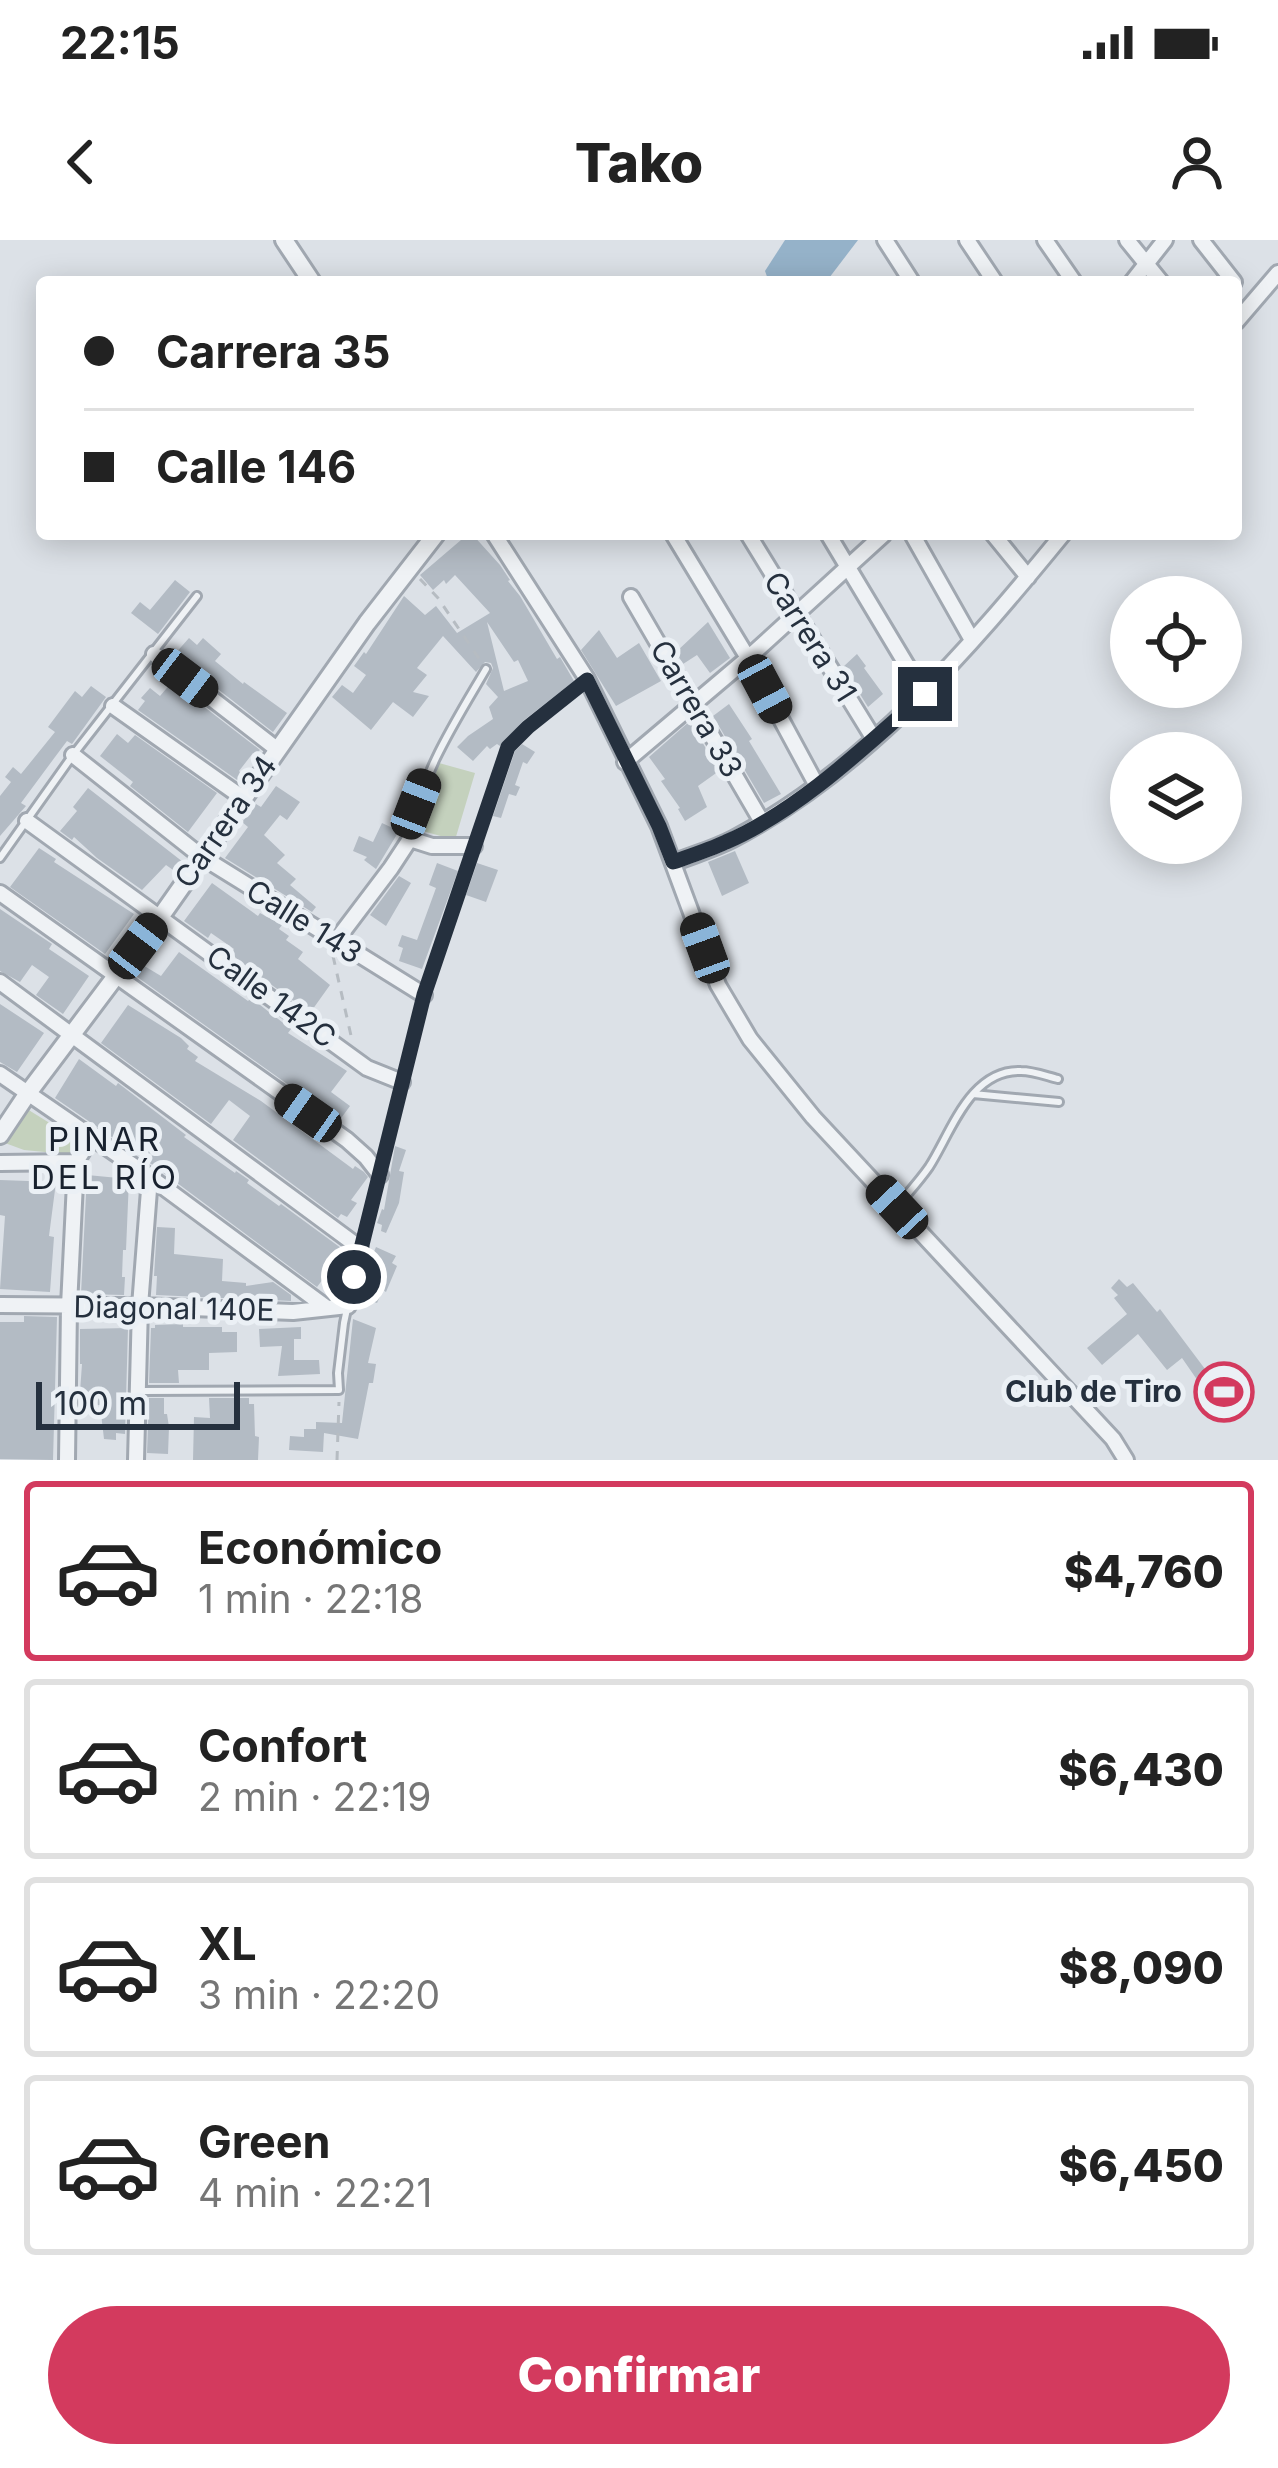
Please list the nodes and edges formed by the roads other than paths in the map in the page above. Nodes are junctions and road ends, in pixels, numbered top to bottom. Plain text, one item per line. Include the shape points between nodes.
1 (284, 240) edge
2 (885, 240) edge
3 (967, 240) edge
4 (1046, 240) edge
5 (1127, 240) edge
6 (1165, 240) edge
7 (1201, 240) edge
8 (1147, 265) junction
9 (1278, 273) edge
10 (307, 276) edge
11 (908, 276) edge
12 (990, 276) edge
13 (1070, 276) edge
14 (1137, 276) edge
15 (1156, 276) edge
16 (1229, 276) edge
17 (1242, 290) edge
18 (1253, 302) junction
19 (1242, 315) edge
20 (431, 540) edge
21 (498, 540) edge
22 (677, 540) edge
23 (752, 540) edge
24 (831, 540) edge
25 (877, 540) edge
26 (915, 540) edge
27 (998, 540) edge
28 (1058, 540) edge
29 (847, 568) junction
30 (1028, 577) junction
31 (197, 596) dead end
32 (631, 597) dead end
33 (795, 613) junction
34 (972, 640) junction
35 (154, 654) junction
36 (748, 658) junction
37 (486, 669) road end
38 (587, 680) junction
39 (925, 694) junction
40 (693, 704) junction
41 (113, 706) junction
42 (874, 739) junction
43 (278, 749) junction
44 (74, 755) junction
45 (625, 762) junction
46 (816, 784) junction
47 (243, 798) junction
48 (27, 820) junction
49 (762, 822) junction
50 (410, 839) junction
51 (474, 846) junction
52 (202, 857) junction
53 (0, 858) edge
54 (673, 862) junction
55 (0, 893) edge
56 (160, 916) junction
57 (335, 942) junction
58 (116, 976) junction
59 (0, 982) edge
60 (424, 995) junction
61 (73, 1035) junction
62 (0, 1074) edge
63 (1058, 1079) dead end
64 (402, 1082) junction
65 (28, 1093) junction
66 (972, 1094) junction
67 (1059, 1102) dead end
68 (0, 1136) edge
69 (92, 1136) junction
70 (76, 1162) junction
71 (0, 1163) edge
72 (380, 1175) junction
73 (150, 1177) junction
74 (897, 1207) junction
75 (360, 1248) junction
76 (0, 1304) edge
77 (69, 1306) junction
78 (140, 1306) junction
79 (348, 1306) junction
80 (327, 1308) junction
81 (139, 1391) junction
82 (67, 1460) edge
83 (136, 1460) edge
84 (1126, 1460) edge

1 - 10 street
2 - 11 street
3 - 12 street
4 - 13 street
5 - 8 street
6 - 8 street
7 - 16 street
8 - 14 street
8 - 15 street
9 - 18 street
17 - 18 street
18 - 19 street
20 - 43 street, Carrera 34
21 - 38 street
22 - 36 street
23 - 33 street, Carrera 31
24 - 29 street
25 - 29 street
26 - 34 street
27 - 30 street
28 - 30 street
29 - 33 street
29 - 39 street
30 - 34 street
31 - 35 lane
32 - 40 street, Carrera 33
33 - 36 street
33 - 42 street, Carrera 31
34 - 39 street
35 - 41 lane
35 - 43 street
36 - 40 street
36 - 46 street
37 - 50 lane via 429,770
38 - 45 street
38 - 51 lane via 508,747
39 - 42 street
40 - 45 street
40 - 49 street, Carrera 33
41 - 44 lane
41 - 47 street
42 - 46 street
43 - 47 street, Carrera 34
44 - 48 lane
44 - 52 street, Calle 143
45 - 54 street
46 - 49 street
47 - 52 street, Carrera 34
48 - 53 lane
48 - 56 street, Calle 142C
49 - 54 street
50 - 51 street
50 - 57 street
51 - 60 lane
52 - 56 street, Carrera 34
52 - 57 street, Calle 143
54 - 74 street via 718,985 750,1039
55 - 58 street
56 - 58 street, Carrera 34
56 - 64 street, Calle 142C via 367,1068
57 - 60 street, Calle 143
58 - 61 street, Carrera 34
58 - 72 street via 346,1140
59 - 61 street
60 - 64 lane
61 - 65 street, Carrera 34
61 - 75 street
62 - 65 street
63 - 66 lane via 1018,1070
64 - 72 lane
65 - 68 street, Carrera 34
65 - 69 street
66 - 67 lane
66 - 74 lane
69 - 70 street
69 - 73 street
70 - 71 street
70 - 77 street
72 - 75 lane
73 - 78 street
73 - 80 street
74 - 84 street
75 - 79 lane
76 - 77 street, Diagonal 140E
77 - 78 street, Diagonal 140E
77 - 82 street
78 - 80 street, Diagonal 140E
78 - 81 street
79 - 80 street, Diagonal 140E
79 - 81 lane via 339,1390
81 - 83 street

